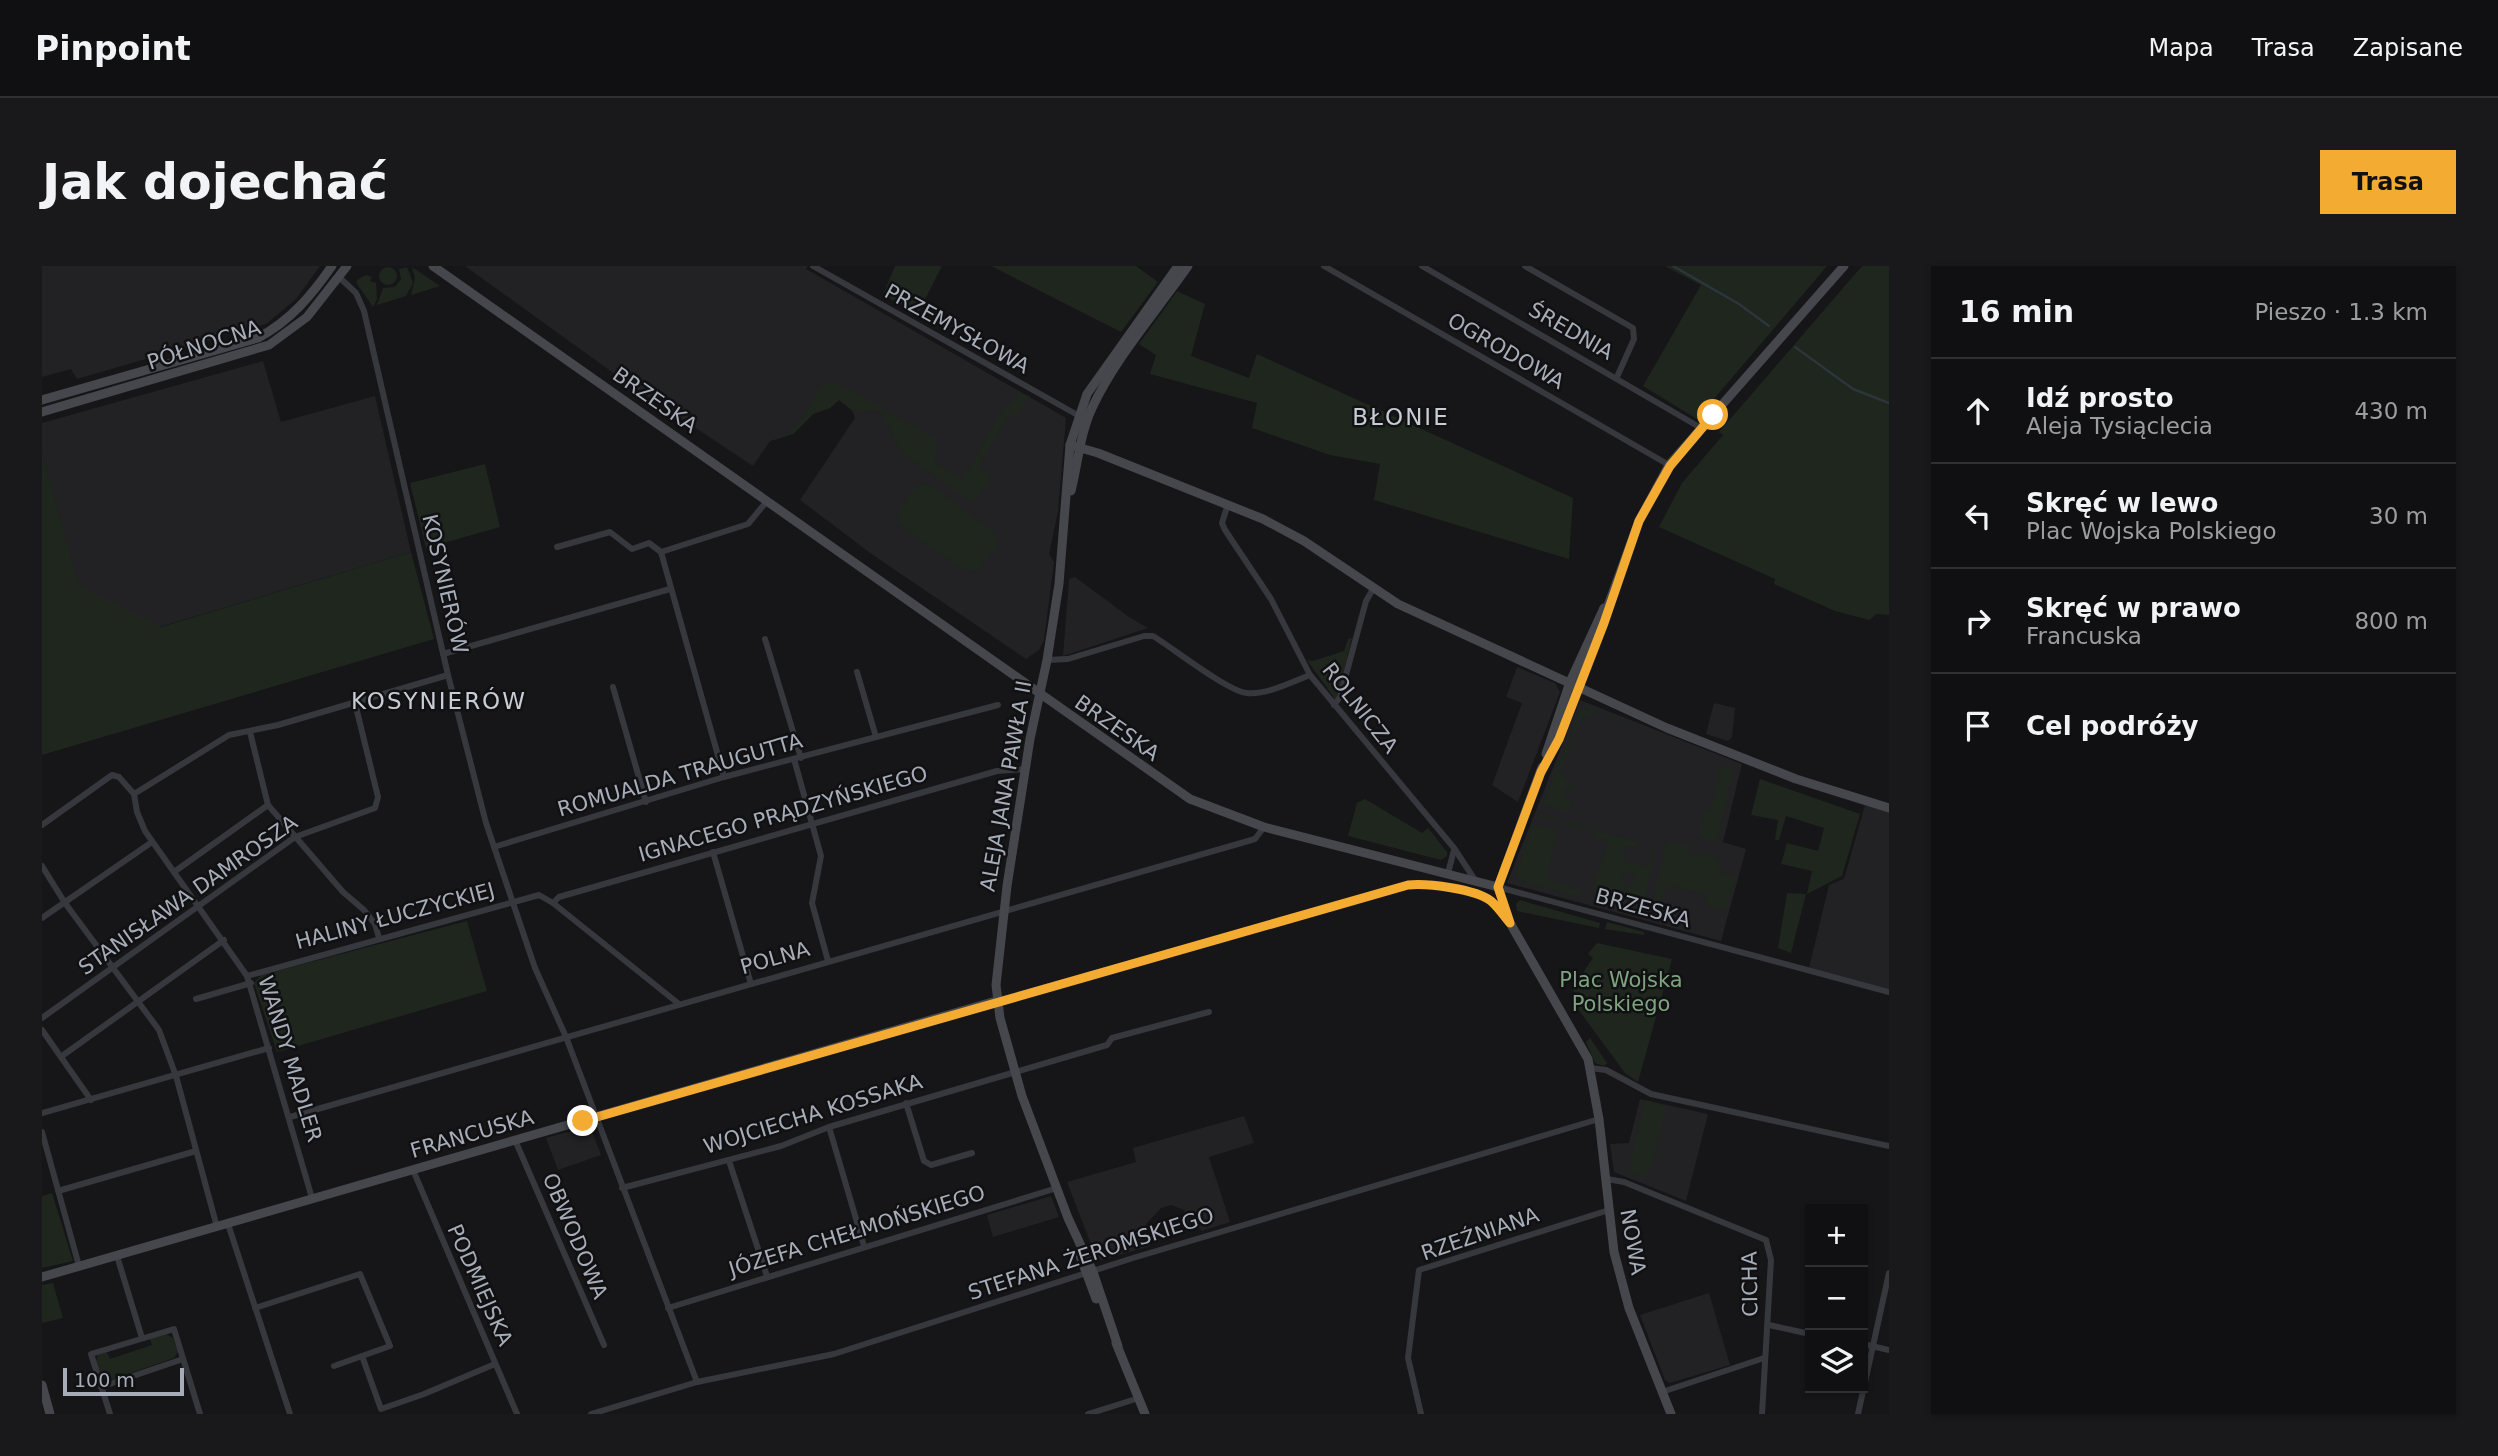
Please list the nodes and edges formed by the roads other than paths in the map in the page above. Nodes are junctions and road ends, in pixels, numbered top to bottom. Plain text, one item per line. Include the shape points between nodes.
1 (332, 266) edge
2 (347, 266) edge
3 (433, 266) edge
4 (813, 266) edge
5 (1178, 266) edge
6 (1188, 266) edge
7 (1324, 266) edge
8 (1422, 266) edge
9 (1525, 266) edge
10 (1844, 266) edge
11 (339, 277) junction
12 (1169, 286) junction
13 (1617, 377) junction
14 (115, 379) junction
15 (118, 390) junction
16 (42, 400) edge
17 (42, 412) edge
18 (1078, 416) junction
19 (1088, 419) junction
20 (1701, 428) junction
21 (1085, 430) junction
22 (1075, 446) junction
23 (1099, 454) junction
24 (1670, 466) junction
25 (767, 501) junction
26 (1228, 504) junction
27 (556, 547) dead end
28 (661, 552) junction
29 (670, 589) junction
30 (1373, 589) junction
31 (765, 639) dead end
32 (443, 654) junction
33 (1047, 660) junction
34 (857, 672) dead end
35 (448, 675) junction
36 (1310, 675) junction
37 (1574, 685) junction
38 (612, 687) dead end
39 (1038, 693) junction
40 (355, 703) junction
41 (999, 705) dead end
42 (1334, 705) junction
43 (250, 732) junction
44 (876, 737) junction
45 (798, 759) junction
46 (1025, 769) junction
47 (724, 777) junction
48 (134, 794) junction
49 (646, 802) junction
50 (268, 805) junction
51 (1889, 808) edge
52 (810, 824) junction
53 (42, 825) edge
54 (1264, 827) junction
55 (295, 837) junction
56 (152, 842) junction
57 (494, 847) junction
58 (1454, 848) junction
59 (713, 852) junction
60 (42, 866) edge
61 (174, 872) junction
62 (1448, 873) junction
63 (1475, 880) junction
64 (1498, 887) junction
65 (65, 903) junction
66 (512, 903) junction
67 (553, 903) junction
68 (200, 906) junction
69 (1003, 911) junction
70 (42, 918) edge
71 (1510, 923) junction
72 (379, 938) junction
73 (224, 940) junction
74 (828, 961) junction
75 (113, 968) junction
76 (247, 976) junction
77 (251, 983) junction
78 (751, 984) junction
79 (1889, 992) edge
80 (196, 999) dead end
81 (996, 1001) junction
82 (138, 1002) junction
83 (679, 1004) junction
84 (1209, 1012) dead end
85 (42, 1018) edge
86 (42, 1030) edge
87 (566, 1037) junction
88 (269, 1048) junction
89 (62, 1056) junction
90 (1590, 1068) junction
91 (1014, 1071) junction
92 (176, 1076) junction
93 (91, 1100) junction
94 (906, 1103) junction
95 (42, 1114) edge
96 (290, 1116) junction
97 (595, 1117) junction
98 (1599, 1118) junction
99 (829, 1127) junction
100 (42, 1132) edge
101 (515, 1140) junction
102 (1889, 1146) edge
103 (196, 1151) junction
104 (972, 1153) dead end
105 (729, 1161) junction
106 (413, 1170) junction
107 (1607, 1179) junction
108 (622, 1188) junction
109 (1057, 1188) junction
110 (58, 1191) junction
111 (312, 1198) junction
112 (1609, 1210) junction
113 (228, 1224) junction
114 (217, 1227) junction
115 (864, 1246) junction
116 (117, 1255) junction
117 (79, 1266) junction
118 (1889, 1273) edge
119 (1089, 1274) junction
120 (767, 1276) junction
121 (42, 1277) edge
122 (255, 1308) junction
123 (668, 1308) junction
124 (1769, 1325) junction
125 (1805, 1333) edge
126 (142, 1338) junction
127 (604, 1345) dead end
128 (1868, 1345) edge
129 (1874, 1346) junction
130 (1889, 1350) edge
131 (362, 1356) junction
132 (183, 1359) junction
133 (1764, 1359) junction
134 (495, 1364) junction
135 (334, 1366) dead end
136 (696, 1382) junction
137 (42, 1385) edge
138 (101, 1387) junction
139 (1662, 1392) junction
140 (1139, 1398) junction
141 (50, 1414) edge
142 (110, 1414) edge
143 (200, 1414) edge
144 (290, 1414) edge
145 (517, 1414) edge
146 (591, 1414) edge
147 (1087, 1414) edge
148 (1145, 1414) edge
149 (1421, 1414) edge
150 (1671, 1414) edge
151 (1762, 1414) edge
152 (1858, 1414) edge

1 - 14 street, PÓŁNOCNA via 302,307 267,333
2 - 11 street, PÓŁNOCNA
3 - 25 street, BRZESKA
4 - 18 street, PRZEMYSŁOWA
5 - 12 street, ALEJA JANA PAWŁA II
6 - 12 street, ALEJA JANA PAWŁA II
7 - 24 street, OGRODOWA
8 - 13 street, ŚREDNIA
9 - 13 street via 1633,328 1634,339
10 - 20 street
11 - 15 street, PÓŁNOCNA via 307,317 269,345
11 - 32 street, KOSYNIERÓW via 356,293 364,311
12 - 18 street, ALEJA JANA PAWŁA II via 1106,365
12 - 19 street, ALEJA JANA PAWŁA II
13 - 20 street, ŚREDNIA
14 - 15 street
14 - 16 street, PÓŁNOCNA
15 - 17 street, PÓŁNOCNA
18 - 19 street, PRZEMYSŁOWA
18 - 22 street, ALEJA JANA PAWŁA II
19 - 21 street, ALEJA JANA PAWŁA II
20 - 24 street
21 - 22 street, ALEJA JANA PAWŁA II
21 - 23 street
22 - 23 street
22 - 33 street, ALEJA JANA PAWŁA II
23 - 26 street
24 - 37 street via 1642,513
25 - 28 street via 748,524
25 - 39 street, BRZESKA
26 - 30 street via 1304,541
26 - 36 street, ROLNICZA via 1222,523 1225,530 1271,599
27 - 28 street via 610,532 632,549 649,543
28 - 29 street
29 - 32 street
29 - 47 street
30 - 37 street
30 - 42 street
31 - 45 street
32 - 35 street, KOSYNIERÓW
33 - 36 street via 1068,659 1153,636 1222,682 1247,693
33 - 39 street, ALEJA JANA PAWŁA II
34 - 44 street
35 - 40 street
35 - 57 street, KOSYNIERÓW
36 - 42 street, ROLNICZA
37 - 51 street via 1740,758
37 - 64 street
38 - 49 street
39 - 46 street, ALEJA JANA PAWŁA II
39 - 54 street, BRZESKA via 1190,799
40 - 43 street
40 - 55 street, STANISŁAWA DAMROSZA via 378,803 367,813
41 - 44 street, ROMUALDA TRAUGUTTA
42 - 58 street, ROLNICZA
43 - 48 street via 223,738
43 - 50 street
44 - 45 street, ROMUALDA TRAUGUTTA
45 - 47 street, ROMUALDA TRAUGUTTA
45 - 52 street
46 - 52 street, IGNACEGO PRĄDZYŃSKIEGO via 997,771
46 - 69 street, ALEJA JANA PAWŁA II
47 - 49 street, ROMUALDA TRAUGUTTA
48 - 53 street via 112,775
48 - 56 street, WANDY MADLER via 137,812
49 - 57 street, ROMUALDA TRAUGUTTA
50 - 55 street
50 - 61 street
52 - 59 street, IGNACEGO PRĄDZYŃSKIEGO
52 - 74 street via 821,856 812,903
54 - 62 street, BRZESKA
54 - 69 street, POLNA via 1255,839
55 - 68 street, STANISŁAWA DAMROSZA
55 - 72 street via 364,910
56 - 61 street, WANDY MADLER
56 - 65 street
57 - 66 street, KOSYNIERÓW
58 - 62 street
58 - 63 street, ROLNICZA
59 - 67 street, IGNACEGO PRĄDZYŃSKIEGO via 559,897
59 - 78 street
60 - 65 street
61 - 68 street, WANDY MADLER
62 - 63 street, BRZESKA
63 - 64 street, BRZESKA
64 - 71 street
64 - 79 street, BRZESKA
65 - 70 street
65 - 75 street
66 - 67 street via 539,895
66 - 72 street, HALINY ŁUCZYCKIEJ
66 - 87 street, KOSYNIERÓW via 538,978
67 - 83 street
68 - 73 street, WANDY MADLER
68 - 75 street, STANISŁAWA DAMROSZA
69 - 74 street, POLNA
69 - 81 street, ALEJA JANA PAWŁA II
71 - 81 street, FRANCUSKA via 1482,897 1438,886 1408,885
71 - 90 street via 1585,1050
72 - 76 street, HALINY ŁUCZYCKIEJ
73 - 76 street, WANDY MADLER
73 - 82 street
74 - 78 street, POLNA
75 - 82 street
75 - 85 street, STANISŁAWA DAMROSZA
76 - 77 street, WANDY MADLER
77 - 80 street
77 - 88 street, WANDY MADLER
78 - 83 street, POLNA
81 - 91 street, ALEJA JANA PAWŁA II
81 - 97 street, FRANCUSKA
82 - 89 street
82 - 92 street via 159,1030
83 - 87 street, POLNA
84 - 91 street
86 - 89 street
87 - 96 street, POLNA
87 - 97 street, KOSYNIERÓW
88 - 92 street
88 - 96 street, WANDY MADLER
89 - 93 street
90 - 98 street, NOWA
90 - 102 street via 1606,1070 1651,1094
91 - 94 street, WOJCIECHA KOSSAKA
91 - 109 street, ALEJA JANA PAWŁA II
92 - 93 street
92 - 103 street
93 - 95 street
94 - 99 street, WOJCIECHA KOSSAKA
94 - 104 street via 924,1161 931,1166
96 - 111 street, WANDY MADLER
97 - 101 street, FRANCUSKA
97 - 108 street, KOSYNIERÓW
98 - 107 street, NOWA
98 - 119 street, STEFANA ŻEROMSKIEGO
99 - 105 street, WOJCIECHA KOSSAKA
99 - 115 street
100 - 110 street
101 - 106 street, FRANCUSKA
101 - 127 street, OBWODOWA
103 - 110 street
103 - 114 street
105 - 108 street, WOJCIECHA KOSSAKA
105 - 120 street
106 - 111 street, FRANCUSKA
106 - 134 street, PODMIEJSKA
107 - 112 street, NOWA
107 - 124 street, CICHA via 1766,1240 1771,1260
108 - 123 street, KOSYNIERÓW
109 - 115 street, JÓZEFA CHEŁMOŃSKIEGO
109 - 119 street, ALEJA JANA PAWŁA II
110 - 117 street
111 - 113 street, FRANCUSKA
112 - 139 street, NOWA via 1626,1299
112 - 149 street, RZEŹNIANA via 1419,1270 1408,1358
113 - 114 street, FRANCUSKA
113 - 122 street
114 - 116 street, FRANCUSKA
115 - 120 street, JÓZEFA CHEŁMOŃSKIEGO
116 - 117 street, FRANCUSKA
116 - 126 street
117 - 121 street, FRANCUSKA
118 - 129 street
119 - 136 street, STEFANA ŻEROMSKIEGO via 834,1354
119 - 140 street, ALEJA JANA PAWŁA II
120 - 123 street, JÓZEFA CHEŁMOŃSKIEGO
122 - 131 street via 360,1274 390,1346
122 - 144 street
123 - 136 street, KOSYNIERÓW
124 - 125 street
124 - 133 street, CICHA
126 - 132 street via 174,1329
126 - 138 street via 91,1354
128 - 129 street
129 - 130 street
129 - 152 street
131 - 134 street via 381,1409
131 - 135 street
132 - 138 street
132 - 143 street
133 - 139 street
133 - 151 street, CICHA via 1768,1362
134 - 145 street, PODMIEJSKA
136 - 146 street, STEFANA ŻEROMSKIEGO
137 - 141 street
138 - 142 street
139 - 150 street, NOWA
140 - 147 street
140 - 148 street, ALEJA JANA PAWŁA II

